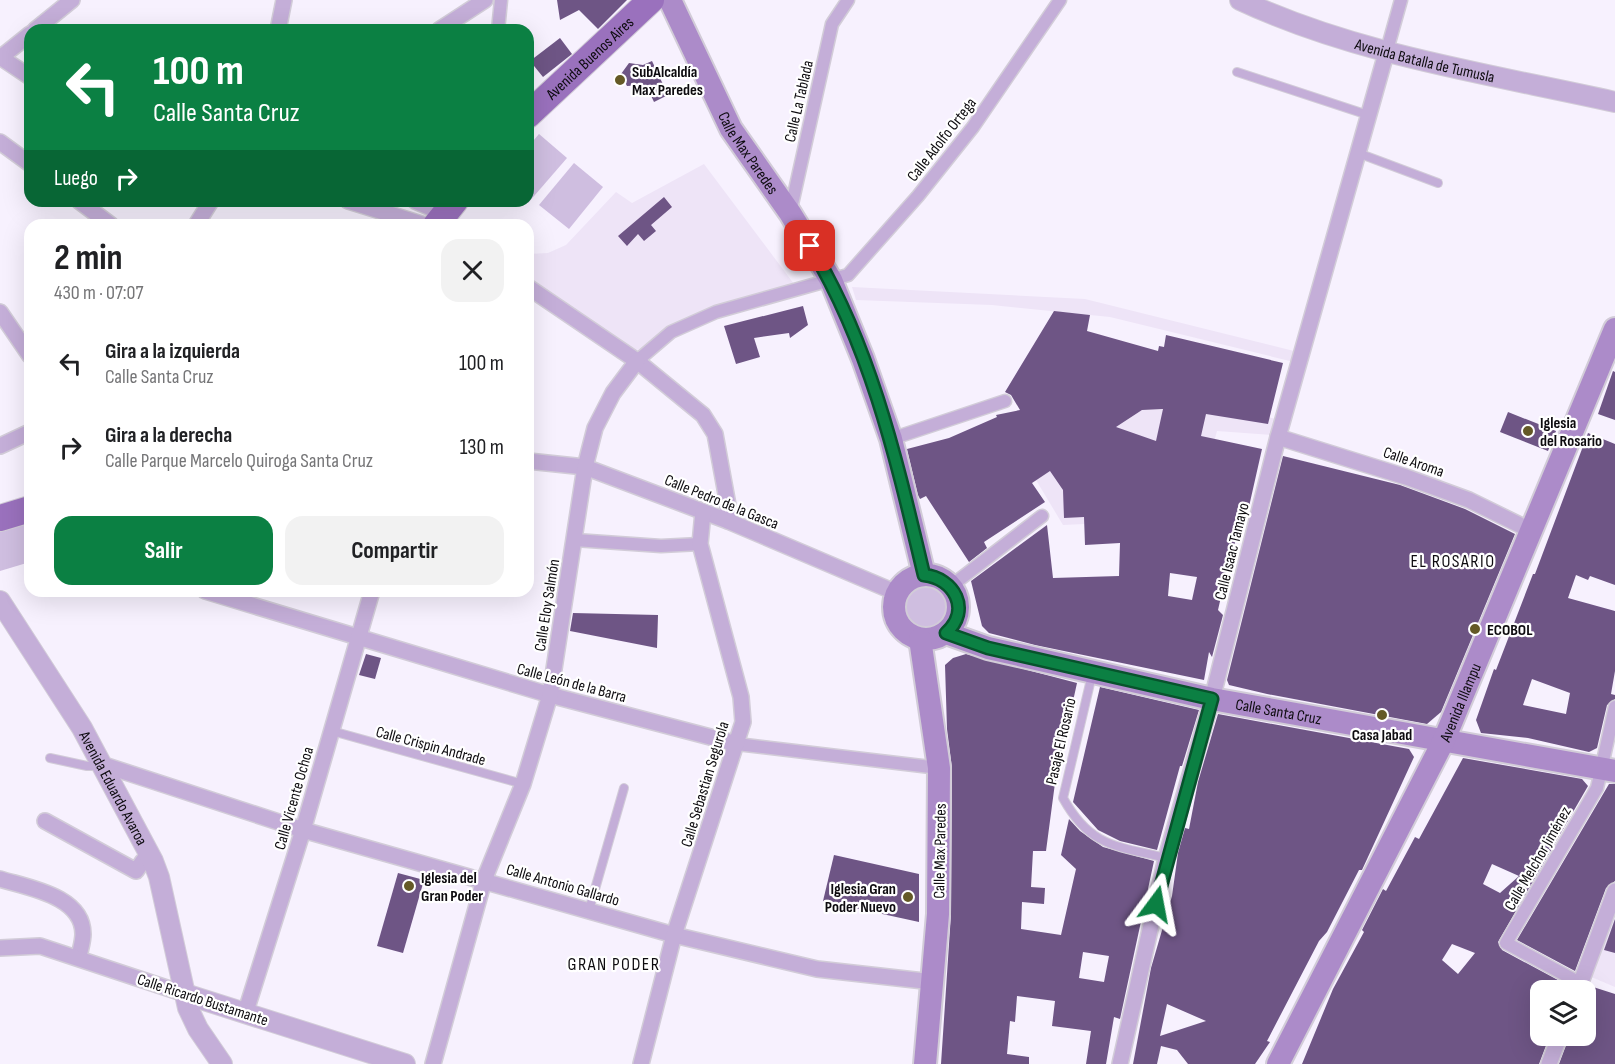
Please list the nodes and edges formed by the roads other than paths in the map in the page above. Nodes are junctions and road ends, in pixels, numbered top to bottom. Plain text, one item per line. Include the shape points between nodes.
1 (72, 0) edge
2 (284, 0) edge
3 (485, 0) edge
4 (501, 0) edge
5 (651, 0) edge
6 (670, 0) edge
7 (848, 0) edge
8 (1060, 0) edge
9 (1240, 0) edge
10 (1401, 0) edge
11 (42, 24) edge
12 (279, 24) edge
13 (448, 24) edge
14 (499, 24) edge
15 (24, 39) edge
16 (1386, 50) junction
17 (0, 57) edge
18 (1237, 72) dead end
19 (24, 73) edge
20 (1615, 102) edge
21 (534, 109) edge
22 (1368, 115) junction
23 (0, 142) edge
24 (1358, 153) junction
25 (24, 160) edge
26 (1438, 183) dead end
27 (87, 207) edge
28 (385, 207) edge
29 (426, 207) edge
30 (790, 213) junction
31 (440, 216) edge
32 (103, 219) edge
33 (831, 280) junction
34 (534, 291) edge
35 (2, 319) edge
36 (1615, 329) edge
37 (24, 348) edge
38 (637, 361) junction
39 (1005, 401) dead end
40 (24, 435) edge
41 (1278, 438) junction
42 (891, 439) junction
43 (0, 446) edge
44 (534, 462) edge
45 (585, 467) junction
46 (24, 511) edge
47 (704, 512) junction
48 (1042, 516) dead end
49 (0, 518) edge
50 (728, 521) junction
51 (1532, 531) junction
52 (574, 540) junction
53 (700, 544) junction
54 (924, 575) junction
55 (951, 586) junction
56 (897, 593) junction
57 (237, 597) edge
58 (370, 597) edge
59 (0, 601) edge
60 (946, 633) junction
61 (358, 639) junction
62 (920, 639) junction
63 (1093, 673) junction
64 (550, 696) junction
65 (1212, 699) junction
66 (1615, 707) edge
67 (332, 731) junction
68 (1444, 740) junction
69 (737, 744) junction
70 (50, 758) dead end
71 (104, 765) junction
72 (939, 768) junction
73 (1609, 769) edge
74 (523, 784) junction
75 (624, 788) dead end
76 (45, 821) dead end
77 (303, 830) junction
78 (1166, 858) junction
79 (153, 861) junction
80 (0, 879) edge
81 (484, 880) junction
82 (1615, 891) edge
83 (589, 910) junction
84 (674, 935) junction
85 (0, 948) edge
86 (79, 957) junction
87 (1569, 980) edge
88 (1581, 980) edge
89 (933, 982) junction
90 (185, 994) junction
91 (245, 1014) junction
92 (1556, 1046) edge
93 (222, 1064) edge
94 (405, 1064) edge
95 (433, 1064) edge
96 (640, 1064) edge
97 (925, 1064) edge
98 (1120, 1064) edge
99 (1278, 1064) edge
100 (1549, 1064) edge

1 - 11 street
2 - 12 street
3 - 13 street
4 - 14 street
5 - 21 main road, Avenida Buenos Aires
6 - 30 main road, Calle Max Paredes via 731,129
7 - 30 street, Calle La Tablada via 832,24
8 - 33 street, Calle Adolfo Ortega via 973,127 918,196 848,275
9 - 16 street, Avenida Batalla de Tumusla
10 - 16 street
15 - 17 street
16 - 20 street, Avenida Batalla de Tumusla
16 - 22 street, Calle Isaac Tamayo
17 - 19 street
18 - 22 lane
22 - 24 street, Calle Isaac Tamayo
23 - 25 street
24 - 26 lane
24 - 41 street, Calle Isaac Tamayo
27 - 32 street
28 - 31 street
29 - 31 street
30 - 33 main road, Calle Max Paredes
33 - 38 street, Calle Eloy Salmón via 716,312 671,332
33 - 42 main road, Calle Max Paredes
34 - 38 street
35 - 37 street
36 - 51 main road, Avenida Illampu
38 - 45 street, Calle Eloy Salmón via 613,393 595,429
38 - 50 street via 690,403 710,425 715,434
39 - 42 street
40 - 43 street
41 - 51 street, Calle Aroma via 1469,500
41 - 65 street, Calle Isaac Tamayo
42 - 54 main road, Calle Max Paredes
44 - 45 street, Calle Pedro de la Gasca
45 - 47 street, Calle Pedro de la Gasca
45 - 52 street, Calle Eloy Salmón
46 - 49 main road
47 - 50 street, Calle Pedro de la Gasca
47 - 53 street, Calle Sebastian Segurola
48 - 55 street
50 - 56 street, Calle Pedro de la Gasca
51 - 68 main road, Avenida Illampu
52 - 53 street via 662,546
52 - 64 street, Calle Eloy Salmón
53 - 69 street, Calle Sebastian Segurola via 741,697 743,722
54 - 55 main road via 943,579
54 - 56 main road via 913,577
55 - 60 main road via 959,610
56 - 62 main road via 895,618 905,632
57 - 61 street, Calle León de la Barra
58 - 61 street, Calle Vicente Ochoa
59 - 71 street, Avenida Eduardo Avaroa
60 - 62 main road via 939,638
60 - 63 main road, Calle Santa Cruz via 980,646
61 - 64 street, Calle León de la Barra
61 - 67 street, Calle Vicente Ochoa
62 - 72 main road, Calle Max Paredes
63 - 65 main road, Calle Santa Cruz
63 - 78 lane, Pasaje El Rosario via 1063,798 1088,833 1105,843
64 - 69 street, Calle León de la Barra
64 - 74 street, Calle Eloy Salmón
65 - 68 main road, Calle Santa Cruz
65 - 78 street, Calle Isaac Tamayo
66 - 73 street, Calle Melchor Jiménez
67 - 74 lane, Calle Crispin Andrade
67 - 77 street, Calle Vicente Ochoa
68 - 73 main road, Calle Santa Cruz
68 - 99 main road, Avenida Illampu
69 - 72 street, Calle León de la Barra
69 - 84 street, Calle Sebastian Segurola
70 - 71 lane, Calle Antonio Gallardo via 87,766
71 - 77 street, Calle Antonio Gallardo
71 - 79 street, Avenida Eduardo Avaroa
72 - 89 main road, Calle Max Paredes via 938,914
73 - 87 street, Calle Melchor Jiménez via 1506,943
74 - 81 street, Calle Eloy Salmón
75 - 83 lane
76 - 79 street via 136,871 143,861
77 - 81 street, Calle Antonio Gallardo
77 - 91 street, Calle Vicente Ochoa
78 - 98 street, Calle Isaac Tamayo
79 - 90 street, Avenida Eduardo Avaroa
80 - 86 street via 67,903 82,923 84,936
81 - 83 street, Calle Antonio Gallardo
81 - 95 street, Calle Eloy Salmón
82 - 88 street
83 - 84 street, Calle Antonio Gallardo
84 - 89 street, Calle Antonio Gallardo via 818,969
84 - 96 street, Calle Sebastian Segurola
85 - 86 street, Calle Ricardo Bustamante via 40,946
86 - 90 street, Calle Ricardo Bustamante
89 - 97 main road, Calle Max Paredes
90 - 91 street, Calle Ricardo Bustamante
90 - 93 street, Avenida Eduardo Avaroa via 198,1029
91 - 94 street, Calle Ricardo Bustamante
92 - 100 street

